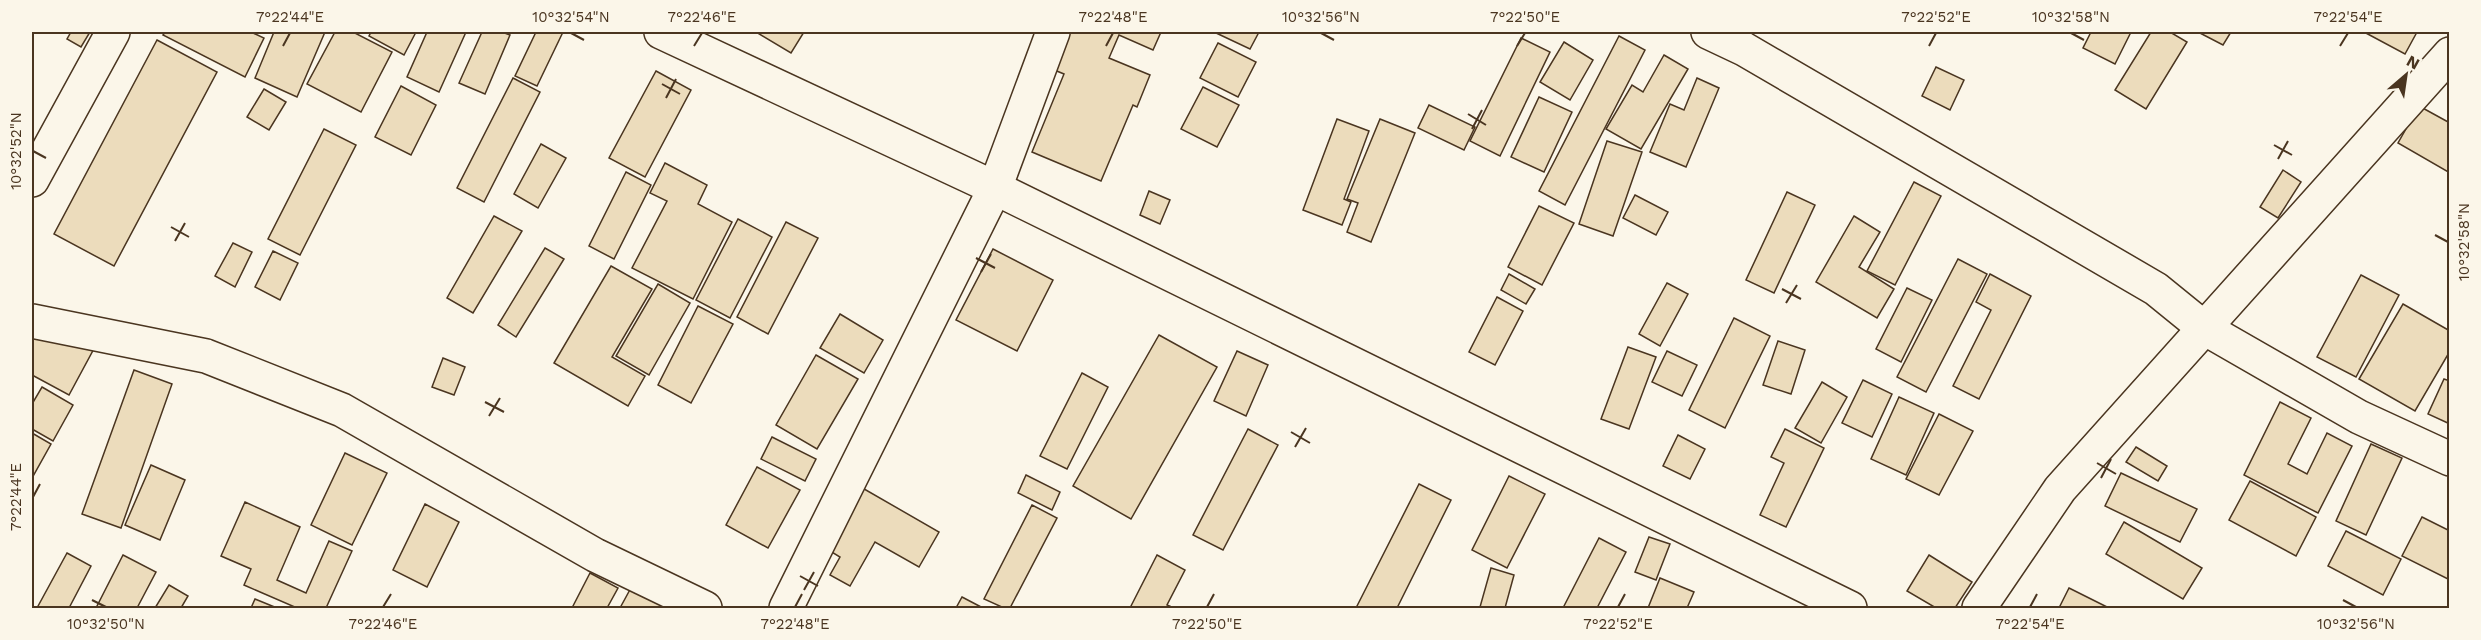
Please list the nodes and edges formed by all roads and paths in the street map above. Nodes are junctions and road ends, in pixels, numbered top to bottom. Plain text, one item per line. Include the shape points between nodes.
1 (113, 32) edge
2 (661, 32) edge
3 (1053, 32) edge
4 (1708, 32) edge
5 (2450, 54) edge
6 (32, 180) edge
7 (995, 188) junction
8 (32, 321) edge
9 (2204, 328) junction
10 (2450, 459) edge
11 (705, 609) edge
12 (786, 609) edge
13 (1850, 609) edge
14 (1979, 609) edge

1 - 6 street
2 - 7 street
3 - 7 street
4 - 9 street via 1744,49 2156,289
5 - 9 street
7 - 12 street
7 - 13 street
8 - 11 street via 206,356 342,410 596,555
9 - 10 street via 2359,417
9 - 14 street via 2060,489

